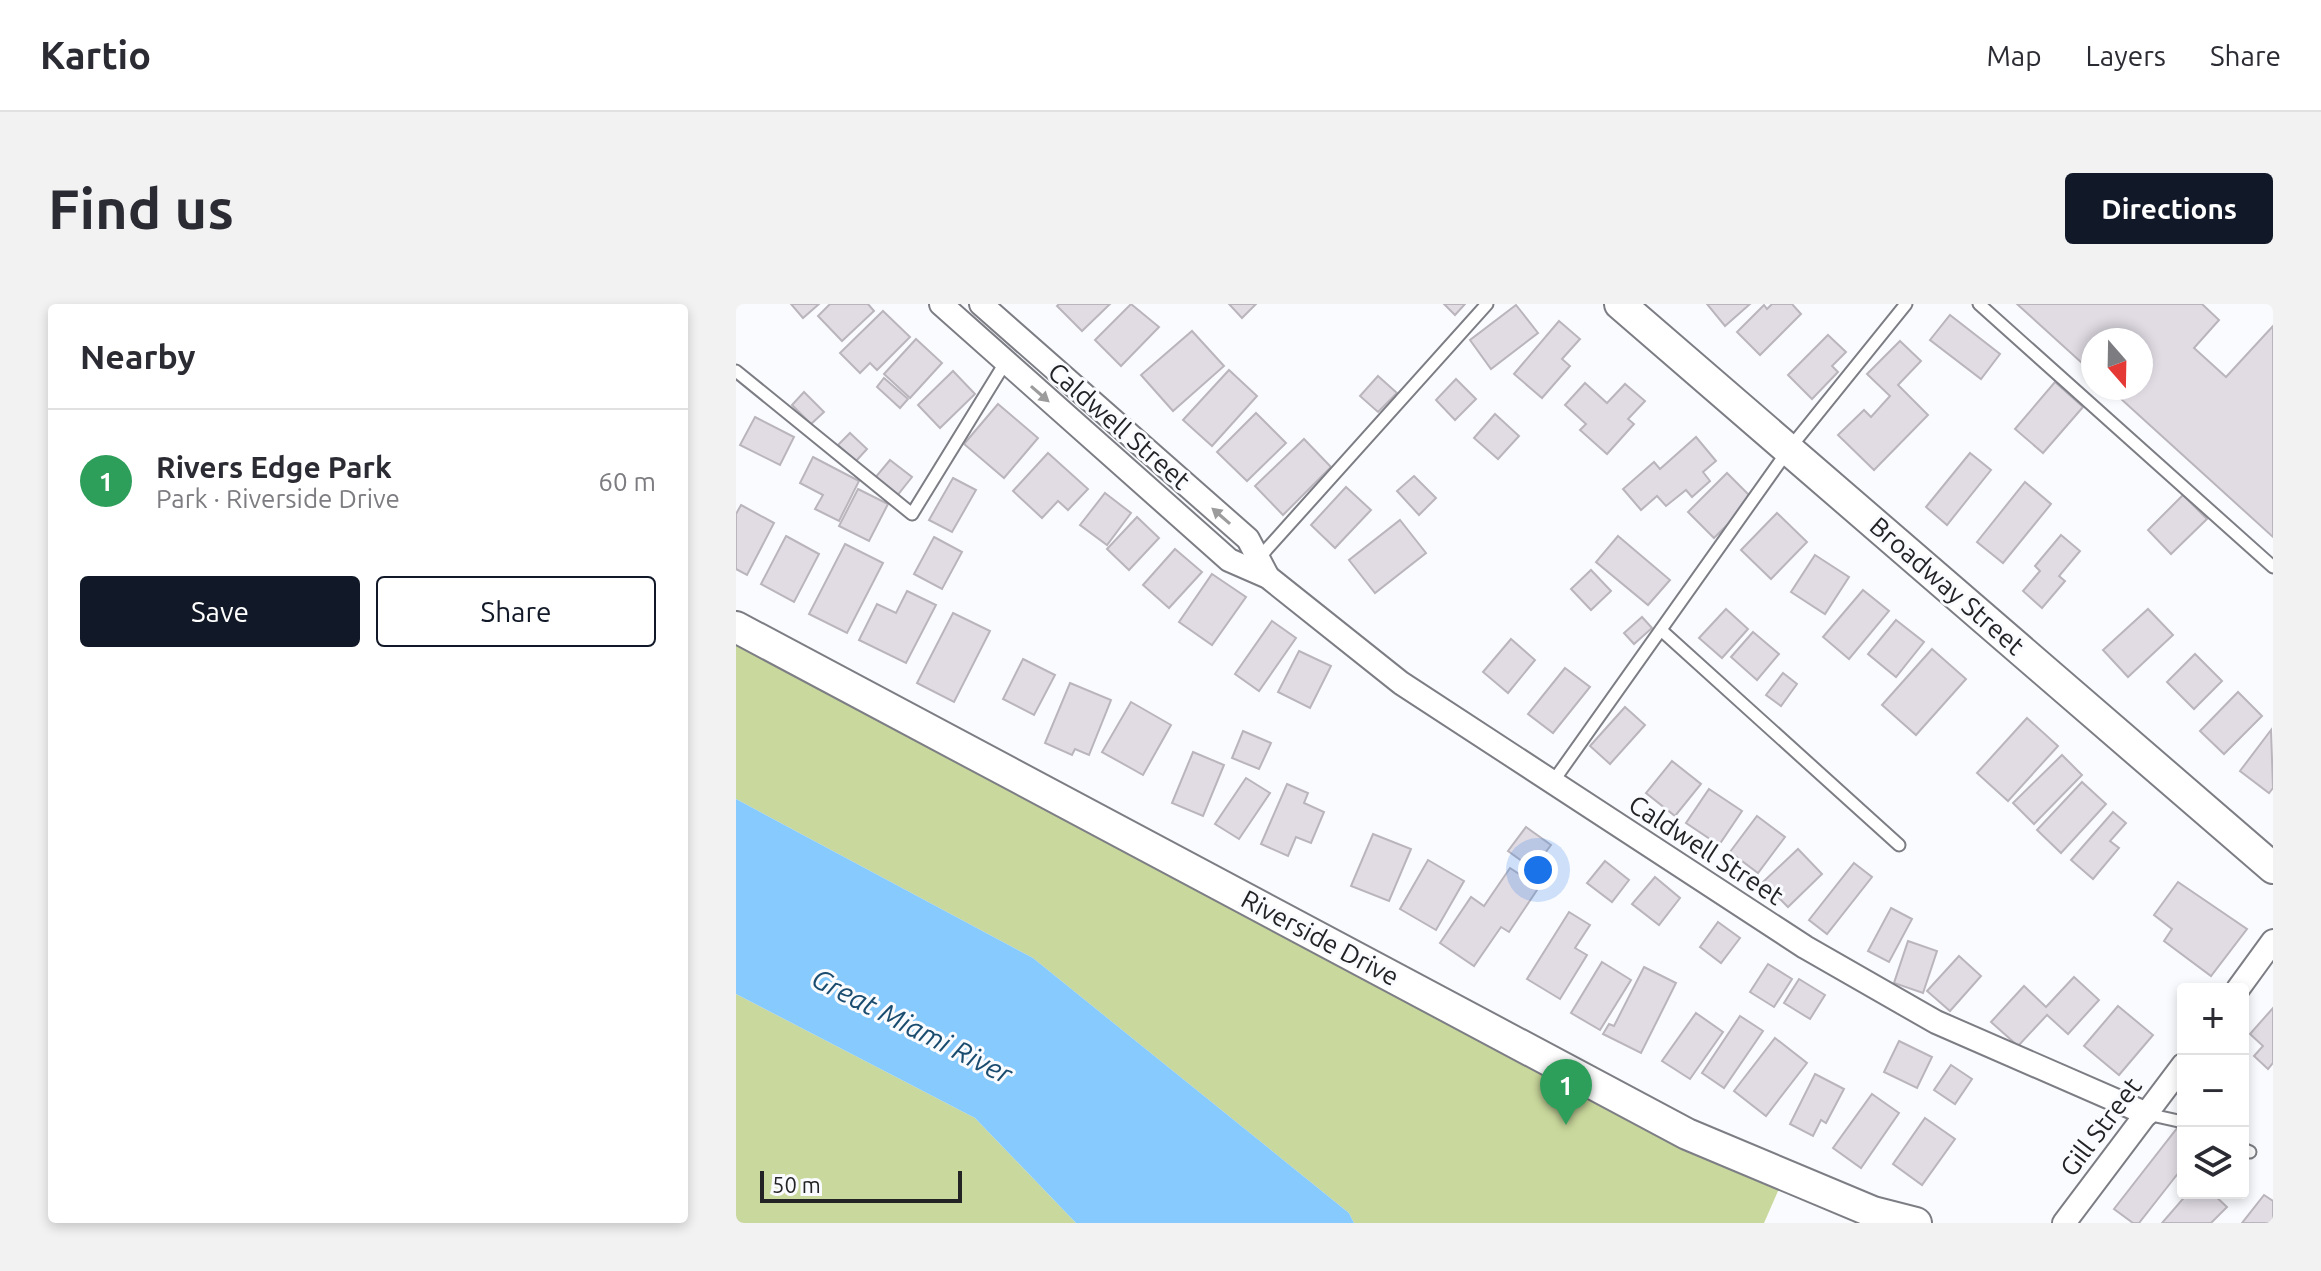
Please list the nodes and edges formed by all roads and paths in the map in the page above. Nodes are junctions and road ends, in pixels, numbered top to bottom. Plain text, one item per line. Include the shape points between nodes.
1 (941, 304) edge
2 (981, 304) edge
3 (1487, 304) edge
4 (1620, 304) edge
5 (1906, 304) edge
6 (1979, 304) edge
7 (1022, 341) junction
8 (1005, 363) junction
9 (736, 371) edge
10 (1099, 410) junction
11 (1082, 430) junction
12 (1789, 449) junction
13 (2273, 567) edge
14 (1263, 568) junction
15 (736, 627) edge
16 (1661, 630) junction
17 (1551, 784) junction
18 (1899, 845) dead end
19 (2273, 868) edge
20 (2273, 941) edge
21 (2242, 983) edge
22 (2177, 1073) edge
23 (2147, 1114) junction
24 (2177, 1121) edge
25 (1916, 1223) edge
26 (2064, 1223) edge

1 - 8 street, Caldwell Street
2 - 7 street, Caldwell Street
3 - 14 lane
4 - 12 main road, Broadway Street
5 - 12 lane
6 - 13 lane
7 - 8 street
7 - 10 street, Caldwell Street
8 - 9 lane via 912,514
8 -> 11 street, Caldwell Street
10 - 11 street
14 -> 10 street, Caldwell Street via 1248,539
11 - 14 street, Caldwell Street via 1229,560
12 - 16 lane
12 - 19 main road, Broadway Street
14 - 17 street, Caldwell Street via 1401,683
15 - 25 main road, Riverside Drive via 1687,1134 1873,1212
16 - 17 lane
16 - 18 lane
17 - 23 street, Caldwell Street via 1805,947 1936,1022
20 - 21 street
22 - 23 street, Gill Street
23 - 24 lane
23 - 26 street, Gill Street

